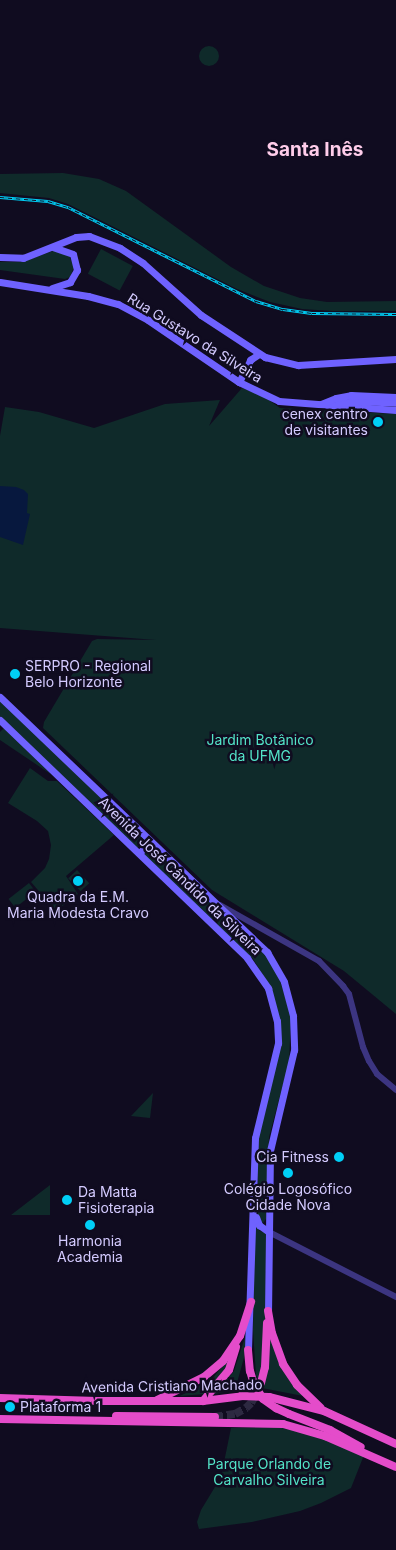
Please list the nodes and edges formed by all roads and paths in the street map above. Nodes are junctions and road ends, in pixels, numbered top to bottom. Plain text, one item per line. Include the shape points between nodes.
1 (51, 247) junction
2 (0, 257) edge
3 (0, 282) edge
4 (47, 289) junction
5 (259, 354) junction
6 (396, 359) edge
7 (239, 382) junction
8 (396, 397) edge
9 (396, 403) edge
10 (318, 405) junction
11 (396, 410) edge
12 (0, 697) edge
13 (0, 720) edge
14 (139, 853) junction
15 (170, 860) junction
16 (214, 901) junction
17 (225, 914) junction
18 (238, 915) junction
19 (211, 922) junction
20 (396, 1090) edge
21 (254, 1209) junction
22 (269, 1232) junction
23 (396, 1297) edge
24 (251, 1302) junction
25 (268, 1311) junction
26 (240, 1336) junction
27 (248, 1350) joint
28 (261, 1383) tunnel mouth
29 (0, 1398) edge
30 (156, 1401) junction
31 (203, 1401) junction
32 (324, 1410) junction
33 (215, 1417) tunnel mouth
34 (0, 1419) edge
35 (74, 1420) junction
36 (396, 1444) edge
37 (387, 1462) junction
38 (396, 1467) edge

1 - 2 main road via 22,258
1 - 4 main road via 73,254 77,270 70,282
1 - 5 main road via 76,237 89,236 120,248 163,279 200,315
3 - 4 main road, Rua Gustavo da Silveira
4 - 7 main road, Rua Gustavo da Silveira via 107,300 128,309
5 - 6 main road via 298,365
5 - 7 main road via 250,360
7 - 10 main road, Rua Gustavo da Silveira via 279,401
8 - 10 main road via 351,396
9 - 10 main road, Rua Gustavo da Silveira via 361,401
10 - 11 main road, Rua Gustavo da Silveira
12 - 15 main road, Avenida José Cândido da Silveira
13 - 14 main road, Avenida José Cândido da Silveira
14 - 15 main road via 150,845
14 - 19 main road, Avenida José Cândido da Silveira
15 - 16 main road, Avenida José Cândido da Silveira
16 - 17 main road, Avenida José Cândido da Silveira
16 - 18 street
17 - 18 street, Avenida José Cândido da Silveira
17 - 19 main road
17 - 22 main road, Avenida José Cândido da Silveira via 267,952 284,982 293,1016 294,1050 270,1150
18 - 20 street via 319,962 343,986 349,994 369,1061 377,1074
19 - 21 main road, Avenida José Cândido da Silveira via 259,972 268,988 277,1021 276,1059 256,1129
21 - 22 main road via 259,1226
21 - 24 main road, Avenida José Cândido da Silveira
22 - 23 street
22 - 25 main road, Avenida José Cândido da Silveira
24 - 26 highway
24 - 27 main road, Avenida José Cândido da Silveira
25 - 28 highway
25 - 32 highway via 283,1364 306,1395
26 - 30 highway via 214,1370
26 - 31 highway via 231,1367
27 - 37 highway, bridge via 250,1371 258,1392 276,1408 312,1421
29 - 30 highway, Avenida Cristiano Machado
30 - 31 highway, Avenida Cristiano Machado
31 - 32 highway, Avenida Cristiano Machado via 241,1396 269,1398
32 - 36 highway, Avenida Cristiano Machado
33 - 35 highway via 130,1415
34 - 35 highway
35 - 37 highway via 283,1424 325,1436
37 - 38 highway

